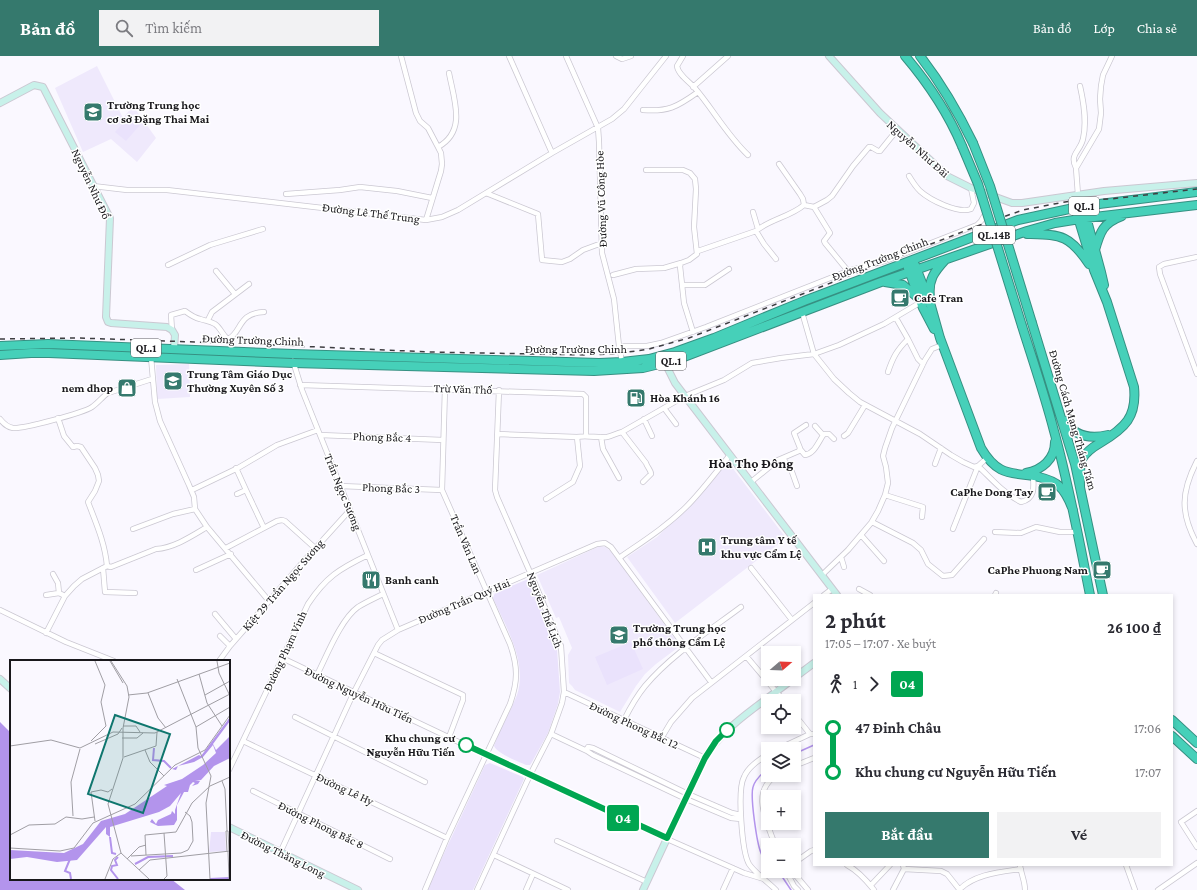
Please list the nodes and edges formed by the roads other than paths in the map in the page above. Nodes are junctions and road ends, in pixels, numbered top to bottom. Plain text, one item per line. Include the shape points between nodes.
1 (401, 56) edge
2 (509, 56) edge
3 (566, 56) edge
4 (616, 56) edge
5 (631, 56) edge
6 (666, 56) edge
7 (683, 56) edge
8 (728, 56) edge
9 (829, 56) edge
10 (905, 56) edge
11 (1112, 56) edge
12 (923, 57) edge
13 (449, 73) dead end
14 (1080, 86) dead end
15 (694, 87) junction
16 (698, 92) junction
17 (0, 103) edge
18 (643, 110) dead end
19 (598, 128) junction
20 (897, 130) junction
21 (438, 147) junction
22 (552, 153) junction
23 (748, 155) dead end
24 (779, 164) dead end
25 (1076, 168) junction
26 (646, 170) dead end
27 (909, 176) dead end
28 (1197, 183) edge
29 (93, 186) junction
30 (971, 188) junction
31 (1197, 192) edge
32 (486, 193) junction
33 (286, 194) dead end
34 (1078, 195) junction
35 (432, 198) junction
36 (804, 205) junction
37 (1197, 205) edge
38 (814, 207) junction
39 (1079, 207) junction
40 (753, 212) dead end
41 (1137, 212) junction
42 (984, 216) dead end
43 (1082, 218) junction
44 (426, 220) junction
45 (263, 229) dead end
46 (757, 230) junction
47 (1023, 232) junction
48 (602, 243) junction
49 (698, 251) junction
50 (1095, 251) junction
51 (1197, 257) edge
52 (776, 259) dead end
53 (946, 259) junction
54 (909, 261) junction
55 (1091, 262) junction
56 (681, 263) junction
57 (168, 266) dead end
58 (729, 269) dead end
59 (1094, 270) junction
60 (216, 271) dead end
61 (848, 271) junction
62 (913, 271) junction
63 (613, 275) dead end
64 (880, 282) junction
65 (249, 284) dead end
66 (683, 285) junction
67 (235, 294) junction
68 (921, 301) junction
69 (1107, 302) junction
70 (931, 306) junction
71 (264, 312) dead end
72 (802, 312) junction
73 (896, 318) junction
74 (208, 320) junction
75 (172, 330) junction
76 (693, 332) junction
77 (908, 339) junction
78 (941, 342) junction
79 (0, 346) edge
80 (619, 346) junction
81 (174, 349) junction
82 (293, 354) junction
83 (814, 354) junction
84 (0, 355) edge
85 (151, 357) junction
86 (622, 362) junction
87 (293, 363) junction
88 (665, 363) junction
89 (923, 364) junction
90 (888, 372) dead end
91 (1197, 374) edge
92 (152, 379) junction
93 (300, 384) junction
94 (445, 388) junction
95 (499, 390) junction
96 (685, 396) junction
97 (865, 405) junction
98 (664, 408) junction
99 (1060, 413) junction
100 (58, 418) junction
101 (0, 419) edge
102 (644, 419) junction
103 (895, 421) junction
104 (676, 424) dead end
105 (806, 425) dead end
106 (815, 426) dead end
107 (1054, 430) junction
108 (622, 432) junction
109 (319, 433) junction
110 (498, 434) junction
111 (1115, 434) junction
112 (586, 435) junction
113 (823, 435) junction
114 (577, 436) junction
115 (652, 436) dead end
116 (844, 436) dead end
117 (601, 437) junction
118 (834, 439) dead end
119 (443, 440) junction
120 (941, 448) junction
121 (800, 449) junction
122 (730, 455) junction
123 (783, 458) junction
124 (987, 458) junction
125 (1197, 461) edge
126 (935, 464) dead end
127 (978, 466) junction
128 (236, 468) junction
129 (1019, 475) junction
130 (1033, 476) junction
131 (619, 478) dead end
132 (643, 482) dead end
133 (751, 482) junction
134 (340, 486) junction
135 (797, 486) dead end
136 (1080, 487) junction
137 (192, 490) junction
138 (246, 490) junction
139 (442, 490) junction
140 (237, 494) dead end
141 (886, 496) junction
142 (546, 499) dead end
143 (196, 509) junction
144 (350, 510) junction
145 (1073, 510) junction
146 (922, 517) dead end
147 (871, 522) junction
148 (207, 527) junction
149 (264, 528) junction
150 (952, 529) dead end
151 (134, 530) dead end
152 (995, 532) dead end
153 (1078, 532) junction
154 (861, 535) junction
155 (984, 539) dead end
156 (1197, 544) edge
157 (226, 548) junction
158 (315, 548) junction
159 (231, 554) junction
160 (368, 555) junction
161 (841, 557) junction
162 (619, 558) junction
163 (884, 561) dead end
164 (105, 567) junction
165 (751, 568) dead end
166 (844, 568) dead end
167 (196, 570) dead end
168 (531, 573) junction
169 (53, 574) dead end
170 (822, 575) junction
171 (832, 589) junction
172 (859, 589) dead end
173 (486, 591) junction
174 (59, 593) junction
175 (135, 593) dead end
176 (383, 594) junction
177 (825, 594) edge
178 (836, 594) edge
179 (868, 594) edge
180 (1090, 594) edge
181 (1103, 594) edge
182 (46, 595) dead end
183 (65, 596) junction
184 (269, 601) junction
185 (813, 604) edge
186 (741, 607) dead end
187 (0, 610) edge
188 (215, 614) dead end
189 (792, 620) junction
190 (398, 630) junction
191 (46, 633) junction
192 (220, 636) dead end
193 (236, 639) junction
194 (230, 646) junction
195 (686, 649) junction
196 (374, 653) junction
197 (746, 656) junction
198 (282, 658) junction
199 (111, 660) edge
200 (220, 660) edge
201 (813, 665) edge
202 (801, 673) edge
203 (317, 674) junction
204 (0, 679) edge
205 (711, 682) junction
206 (784, 686) edge
207 (10, 688) edge
208 (354, 692) junction
209 (564, 692) junction
210 (776, 692) junction
211 (295, 717) dead end
212 (624, 720) junction
213 (1173, 721) edge
214 (801, 722) edge
215 (550, 734) junction
216 (812, 734) edge
217 (334, 736) junction
218 (449, 737) junction
219 (1173, 737) edge
220 (662, 738) junction
221 (243, 741) junction
222 (794, 742) edge
223 (1197, 743) edge
224 (486, 755) junction
225 (705, 758) junction
226 (813, 758) edge
227 (1197, 759) edge
228 (761, 760) edge
229 (801, 763) edge
230 (230, 768) edge
231 (315, 775) junction
232 (530, 775) junction
233 (425, 782) dead end
234 (769, 782) edge
235 (253, 791) dead end
236 (687, 796) junction
237 (1197, 811) edge
238 (297, 814) junction
239 (741, 817) junction
240 (230, 828) edge
241 (447, 838) junction
242 (667, 838) junction
243 (773, 838) edge
244 (557, 840) dead end
245 (1197, 847) edge
246 (813, 850) edge
247 (280, 853) junction
248 (494, 855) junction
249 (801, 858) edge
250 (390, 859) dead end
251 (1196, 863) edge
252 (849, 866) edge
253 (889, 866) edge
254 (1126, 866) edge
255 (904, 867) edge
256 (1021, 867) edge
257 (733, 868) junction
258 (1197, 870) edge
259 (533, 874) junction
260 (790, 878) edge
261 (798, 878) edge
262 (764, 879) junction
263 (647, 882) junction
264 (873, 889) edge
265 (358, 890) edge
266 (425, 890) edge
267 (477, 890) edge
268 (526, 890) edge
269 (568, 890) edge
270 (643, 890) edge
271 (723, 890) edge
272 (776, 890) edge
273 (798, 890) edge
274 (808, 890) edge
275 (893, 890) edge
276 (959, 890) edge
277 (1025, 890) edge
278 (1135, 890) edge
279 (1158, 890) edge

1 - 21 street via 416,113
2 - 22 street
3 - 19 street, Đường Vũ Công Hòe
4 - 5 street via 624,59
6 - 19 street, Đường Lê Thế Trung via 624,108
7 - 15 street via 678,64 678,70
8 - 15 street
9 - 20 street, Nguyễn Như Đãi
10 - 107 highway, Đường Cách Mạng Tháng Tám / QL.14B, bridge via 928,84 941,106 978,184
11 - 25 street via 1103,75 1098,129
12 - 99 highway, Đường Cách Mạng Tháng Tám / QL.14B, bridge via 951,100 973,143 990,186
13 - 21 street via 456,125 449,139
14 - 25 street via 1085,110 1081,144 1073,158
15 - 16 street
16 - 18 street via 665,110
16 - 23 street via 731,138
17 - 29 street, Nguyễn Như Đổ via 34,86 42,87
19 - 22 street, Đường Lê Thế Trung
19 - 48 street, Đường Vũ Công Hòe
20 - 30 street, Nguyễn Như Đãi via 947,176
20 - 38 street via 880,151 869,147 852,166 832,196
21 - 35 street via 442,164
22 - 32 street, Đường Lê Thế Trung
24 - 36 street via 800,194
25 - 34 street
26 - 49 street via 683,170 695,179 694,227
27 - 30 street via 919,190 929,198 952,208 971,209 974,203
28 - 34 street, Nguyễn Như Đãi
29 - 44 street, Đường Lê Thế Trung via 126,190 193,192
29 - 75 street, Nguyễn Như Đổ via 110,218 106,317 108,322
30 - 34 street, Nguyễn Như Đãi via 1012,203
31 - 39 highway, Đường Trường Chinh / QL.1
32 - 44 street, Đường Lê Thế Trung via 458,210
32 - 48 street via 538,214 542,260 562,262
33 - 35 street via 360,187
35 - 44 street
36 - 38 street
36 - 46 street
37 - 41 highway, Đường Trường Chinh / QL.1
38 - 61 street via 830,233 825,243
39 - 43 highway
39 - 54 highway, Đường Trường Chinh / QL.1 via 1018,220
40 - 46 street
41 - 43 highway, Đường Trường Chinh / QL.1
41 - 50 highway via 1112,220 1105,226
42 - 61 street via 977,225 888,260
43 - 47 highway, Đường Trường Chinh / QL.1
43 - 50 highway
43 - 55 highway
45 - 57 street via 210,245
46 - 49 street
46 - 52 street
47 - 53 highway, Đường Trường Chinh / QL.1
47 - 55 highway via 1047,230 1063,234 1079,245
47 - 59 highway via 1046,233 1061,237 1078,248
48 - 80 street, Đường Vũ Công Hòe via 602,253 615,306
49 - 56 street via 694,258
50 - 69 highway
51 - 91 street via 1164,264 1159,268
53 - 62 highway, Đường Trường Chinh / QL.1
53 - 70 highway via 935,271 930,282
54 - 62 highway
54 - 86 highway, Đường Trường Chinh / QL.1 via 675,352 649,359
55 - 59 highway
56 - 63 street via 664,268 636,268
56 - 66 street
58 - 66 street via 706,285
59 - 69 highway
60 - 67 street
61 - 76 street
62 - 64 highway, Đường Trường Chinh / QL.1
62 - 68 highway
62 - 70 highway
64 - 68 highway via 903,285
64 - 72 highway, Đường Trường Chinh / QL.1
65 - 67 street
66 - 76 street via 684,303
67 - 74 street via 212,312
68 - 73 street
68 - 78 highway
69 - 111 highway via 1134,387 1134,403 1130,417
70 - 78 highway
71 - 74 street via 255,312 242,321 228,339 221,329
72 - 83 street
72 - 88 highway, Đường Trường Chinh / QL.1
73 - 77 street
73 - 83 street via 857,338
74 - 75 street via 199,320 185,311 176,313 171,315
75 - 81 street via 175,335
76 - 80 street via 656,345
77 - 89 street
77 - 90 street via 893,357
78 - 89 street via 932,349
78 - 124 highway
79 - 81 highway, Đường Trường Chinh / QL.1 via 48,344
80 - 86 street, Đường Vũ Công Hòe
81 - 82 highway, Đường Trường Chinh / QL.1
82 - 86 highway, Đường Trường Chinh / QL.1
82 - 87 street, Trần Ngọc Sương
83 - 96 street via 752,364 724,380
83 - 97 street via 834,379
84 - 85 highway, Đường Trường Chinh / QL.1 via 43,353
85 - 87 highway, Đường Trường Chinh / QL.1
85 - 92 street
87 - 88 highway, Đường Trường Chinh / QL.1 via 594,371 643,368
87 - 93 street, Trần Ngọc Sương
88 - 96 street
89 - 103 street
92 - 100 street via 108,393 92,408
92 - 137 street via 160,421
93 - 94 street, Trừ Văn Thố
93 - 109 street, Trần Ngọc Sương
94 - 95 street, Trừ Văn Thố
94 - 119 street, Trần Văn Lan
95 - 110 street, Nguyễn Thế Lịch
95 - 112 street, Trừ Văn Thố via 583,394 586,397
96 - 98 street
96 - 122 street
97 - 103 street
97 - 116 street
98 - 102 street
98 - 104 street
99 - 111 highway via 1072,430 1086,437
99 - 136 highway, Đường Cách Mạng Tháng Tám / QL.14B
100 - 101 street via 20,428 6,426
100 - 164 street via 66,439 73,447 81,447 98,475 98,485 88,502 106,552
102 - 108 street
102 - 115 street
103 - 120 street
103 - 141 street via 883,456 888,483
105 - 121 street via 794,433
106 - 113 street
107 - 129 highway via 1055,445 1049,460 1036,470
107 - 145 highway, Đường Cách Mạng Tháng Tám / QL.14B
108 - 117 street
108 - 132 street via 651,472
109 - 119 street, Phong Bắc 4
109 - 128 street via 277,445
109 - 134 street, Trần Ngọc Sương
110 - 114 street
110 - 168 street, Nguyễn Thế Lịch via 495,484 497,497
111 - 136 highway via 1090,450 1083,458 1080,465
112 - 114 street
112 - 117 street
113 - 118 street via 829,434
113 - 121 street via 816,448 808,454
114 - 142 street via 580,466 573,482
117 - 131 street via 603,449
119 - 139 street, Trần Văn Lan
120 - 126 street
120 - 127 street via 963,462
121 - 123 street
122 - 133 street
122 - 162 street via 685,508
123 - 133 street
123 - 135 street
124 - 127 street
124 - 129 highway via 1005,472
125 - 156 street via 1186,484 1185,500 1186,516
127 - 130 street via 1009,497 1021,502 1027,501 1032,494
127 - 150 street
128 - 137 street
128 - 138 street
129 - 130 highway
130 - 145 highway via 1058,485 1067,495
133 - 170 street
134 - 139 street, Phong Bắc 3
134 - 144 street, Trần Ngọc Sương
136 - 181 highway, Đường Cách Mạng Tháng Tám / QL.14B
137 - 143 street
138 - 140 street
138 - 149 street
139 - 173 street, Trần Văn Lan
141 - 146 street via 923,507
141 - 147 street
143 - 148 street
143 - 151 street via 173,514
144 - 158 street, Kiệt 29 Trần Ngọc Sương
144 - 160 street, Trần Ngọc Sương
145 - 153 highway, Đường Cách Mạng Tháng Tám / QL.14B
147 - 154 street
147 - 155 street via 913,543 921,550 928,564 943,576 952,575
148 - 157 street
148 - 164 street via 171,546
149 - 157 street
149 - 158 street via 277,521 286,521
152 - 153 street via 1021,533 1036,527 1060,532
153 - 180 highway, Đường Cách Mạng Tháng Tám / QL.14B
154 - 161 street
154 - 163 street
157 - 159 street
158 - 184 street, Kiệt 29 Trần Ngọc Sương
159 - 167 street
159 - 184 street
160 - 176 street, Trần Ngọc Sương
160 - 198 street, Đường Phạm Vinh via 336,572 322,585 308,604
161 - 166 street
161 - 170 street
162 - 168 street, Đường Trần Quý Hai via 611,547 600,543
162 - 195 street, Đường Trần Quý Hai
164 - 175 street via 105,592
164 - 183 street via 82,579
165 - 189 street
168 - 173 street, Đường Trần Quý Hai
168 - 209 street, Nguyễn Thế Lịch via 561,646
169 - 174 street via 58,583
170 - 171 street
171 - 177 street
171 - 178 street
172 - 179 street
173 - 190 street, Đường Trần Quý Hai
173 - 224 street, Trần Văn Lan via 514,656 516,668 514,693
174 - 182 street
174 - 183 street
176 - 190 street, Trần Ngọc Sương
176 - 203 street via 350,614
183 - 191 street
184 - 193 street, Kiệt 29 Trần Ngọc Sương
185 - 189 street
186 - 195 street
187 - 191 street
188 - 193 street
189 - 197 street
190 - 196 street, Đường Trần Quý Hai via 382,640
191 - 199 street
192 - 194 street
193 - 194 street, Kiệt 29 Trần Ngọc Sương
194 - 200 street, Kiệt 29 Trần Ngọc Sương
195 - 205 street, Đường Trần Quý Hai
195 - 212 street via 645,686 634,700
196 - 208 street, Đường Trần Quý Hai
196 - 218 street via 463,695
197 - 205 street
197 - 210 street
198 - 203 street, Đường Nguyễn Hữu Tiến
198 - 221 street, Đường Phạm Vinh
201 - 202 street
203 - 208 street, Đường Nguyễn Hữu Tiến
204 - 207 street
205 - 220 street via 681,710
206 - 210 street
208 - 217 street, Đường Trần Quý Hai
208 - 218 street, Đường Nguyễn Hữu Tiến
209 - 212 street, Đường Phong Bắc 12
209 - 215 street, Nguyễn Thế Lịch
210 - 225 street via 727,730
211 - 217 street
212 - 220 street, Đường Phong Bắc 12
213 - 223 highway
214 - 216 street
215 - 232 street, Nguyễn Thế Lịch
215 - 236 street via 587,751 588,747 593,748
216 - 222 street
217 - 231 street, Đường Trần Quý Hai
217 - 233 street
218 - 224 street, Đường Nguyễn Hữu Tiến
219 - 227 highway
220 - 225 street, Đường Phong Bắc 12
221 - 230 street, Đường Phạm Vinh
221 - 231 street, Đường Lê Hy
224 - 232 street, Đường Nguyễn Hữu Tiến
224 - 241 street, Trần Văn Lan
225 - 236 street
226 - 229 street
228 - 239 street via 749,769 740,786
231 - 238 street, Đường Trần Quý Hai
231 - 241 street, Đường Lê Hy
232 - 242 street, Đường Nguyễn Hữu Tiến
232 - 248 street, Nguyễn Thế Lịch
234 - 243 street via 762,797
235 - 238 street, Đường Phong Bắc 8
236 - 239 street
236 - 242 street
237 - 245 street via 1181,822
238 - 247 street, Đường Trần Quý Hai
238 - 250 street, Đường Phong Bắc 8
239 - 262 street via 749,864
240 - 247 street, Đường Thăng Long
241 - 266 street, Trần Văn Lan
242 - 257 street, Đường Nguyễn Hữu Tiến
242 - 263 street
244 - 263 street
246 - 249 street
247 - 265 street, Đường Thăng Long
248 - 259 street
248 - 267 street, Nguyễn Thế Lịch
251 - 258 street
251 - 279 street
252 - 264 street
253 - 264 street
254 - 278 street
255 - 275 street
255 - 276 street via 936,870 947,874
256 - 276 street via 986,875 965,884
256 - 277 street
257 - 262 street, Đường Nguyễn Hữu Tiến
257 - 271 street
259 - 268 street
259 - 269 street
260 - 273 street
261 - 274 street
262 - 272 street
263 - 270 street

